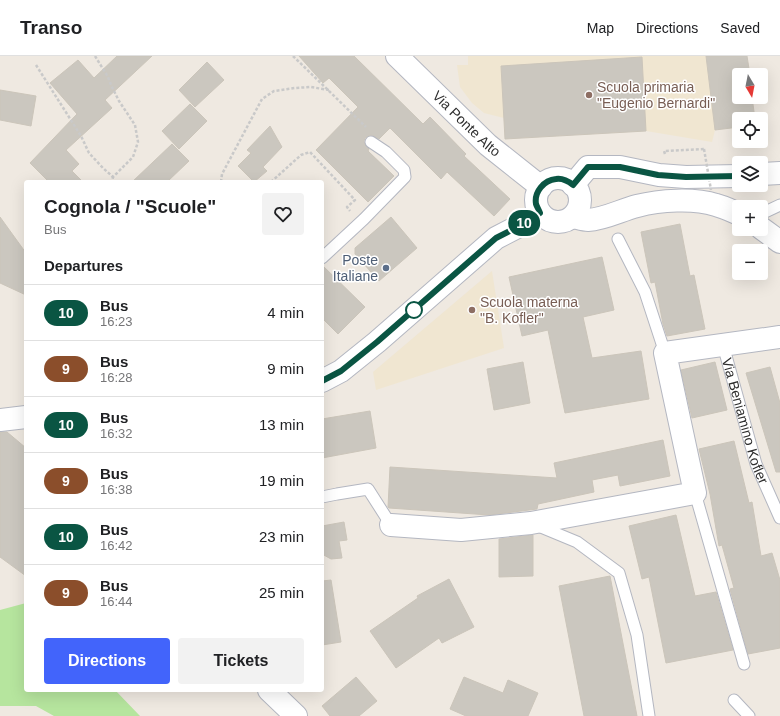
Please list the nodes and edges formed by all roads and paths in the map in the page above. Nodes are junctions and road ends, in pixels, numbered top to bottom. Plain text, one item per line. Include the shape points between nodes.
1 (95, 56) edge
2 (293, 56) edge
3 (397, 56) edge
4 (36, 65) dead end
5 (328, 90) junction
6 (372, 142) joint
7 (665, 154) dead end
8 (780, 173) edge
9 (768, 174) edge
10 (732, 176) edge
11 (113, 177) junction
12 (112, 180) edge
13 (221, 180) edge
14 (273, 180) edge
15 (573, 185) junction
16 (541, 186) junction
17 (711, 190) dead end
18 (780, 206) edge
19 (732, 211) edge
20 (768, 211) edge
21 (540, 213) junction
22 (573, 217) junction
23 (361, 222) junction
24 (768, 233) edge
25 (618, 239) dead end
26 (780, 242) edge
27 (324, 256) edge
28 (780, 337) edge
29 (723, 345) junction
30 (665, 353) junction
31 (324, 380) edge
32 (695, 493) junction
33 (324, 497) edge
34 (780, 518) edge
35 (531, 523) junction
36 (391, 525) joint
37 (744, 664) dead end
38 (272, 692) edge
39 (734, 700) dead end
40 (296, 716) edge
41 (649, 716) edge
42 (749, 716) edge

1 - 11 path via 119,102 135,125 138,142 133,157
2 - 5 path
3 - 16 street, Via Ponte Alto via 488,145
4 - 11 path via 90,153
5 - 6 path via 376,137
5 - 13 path via 295,88 274,91 262,98
6 - 23 lane via 404,170 405,177
7 - 17 path, bridge via 664,151 704,149
8 - 9 street
10 - 15 street via 686,177 658,175 620,167 588,167
11 - 12 path
14 - 23 path via 301,155 310,152 355,200 347,207
15 - 16 street via 556,178
15 - 22 street via 580,201
16 - 21 street via 536,204
18 - 20 lane
19 - 22 street via 716,205 679,201 640,205 602,218 586,220
21 - 22 street via 546,219 555,222 565,222
21 - 31 street via 496,238 377,342 341,371
23 - 27 lane
24 - 26 street
25 - 30 lane via 645,292
28 - 29 street, Via Beniamino Kofler
29 - 30 street, Via Beniamino Kofler
29 - 34 lane, Via Beniamino Kofler via 756,464
30 - 32 street
32 - 35 street
32 - 37 lane
33 - 36 lane via 368,489
35 - 36 street via 461,530
35 - 41 lane via 577,542 619,573 637,634
38 - 40 street
39 - 42 lane

